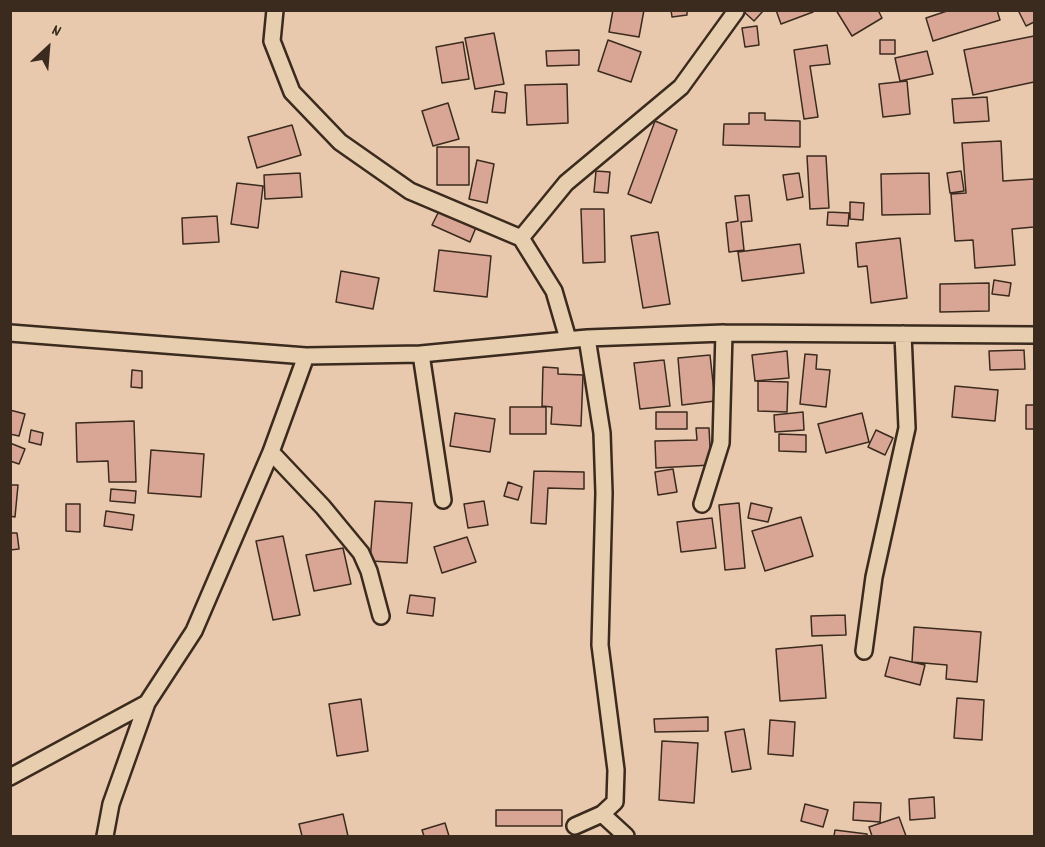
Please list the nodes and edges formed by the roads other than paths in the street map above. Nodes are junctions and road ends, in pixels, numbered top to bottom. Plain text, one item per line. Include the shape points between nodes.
1 (275, 10) edge
2 (736, 11) edge
3 (521, 238) junction
4 (10, 333) edge
5 (724, 333) junction
6 (903, 334) junction
7 (1035, 335) edge
8 (587, 338) junction
9 (568, 339) junction
10 (421, 354) junction
11 (306, 356) junction
12 (271, 452) junction
13 (443, 500) dead end
14 (702, 504) dead end
15 (381, 616) dead end
16 (864, 651) dead end
17 (147, 703) junction
18 (10, 777) edge
19 (602, 814) junction
20 (575, 826) dead end
21 (105, 837) edge
22 (626, 837) edge

1 - 3 street via 272,41 292,92 340,142 410,191
2 - 3 street via 681,87 566,183
3 - 9 street via 554,291
4 - 11 street
5 - 6 street
5 - 8 street
5 - 14 street via 721,443
6 - 7 street
6 - 16 street via 907,428 874,577
8 - 9 street
8 - 19 street via 602,443 600,645 616,770 615,802
9 - 10 street
10 - 11 street
10 - 13 street
11 - 12 street
12 - 15 street via 361,553
12 - 17 street via 194,631
17 - 18 street
17 - 21 street via 111,804
19 - 20 street
19 - 22 street

